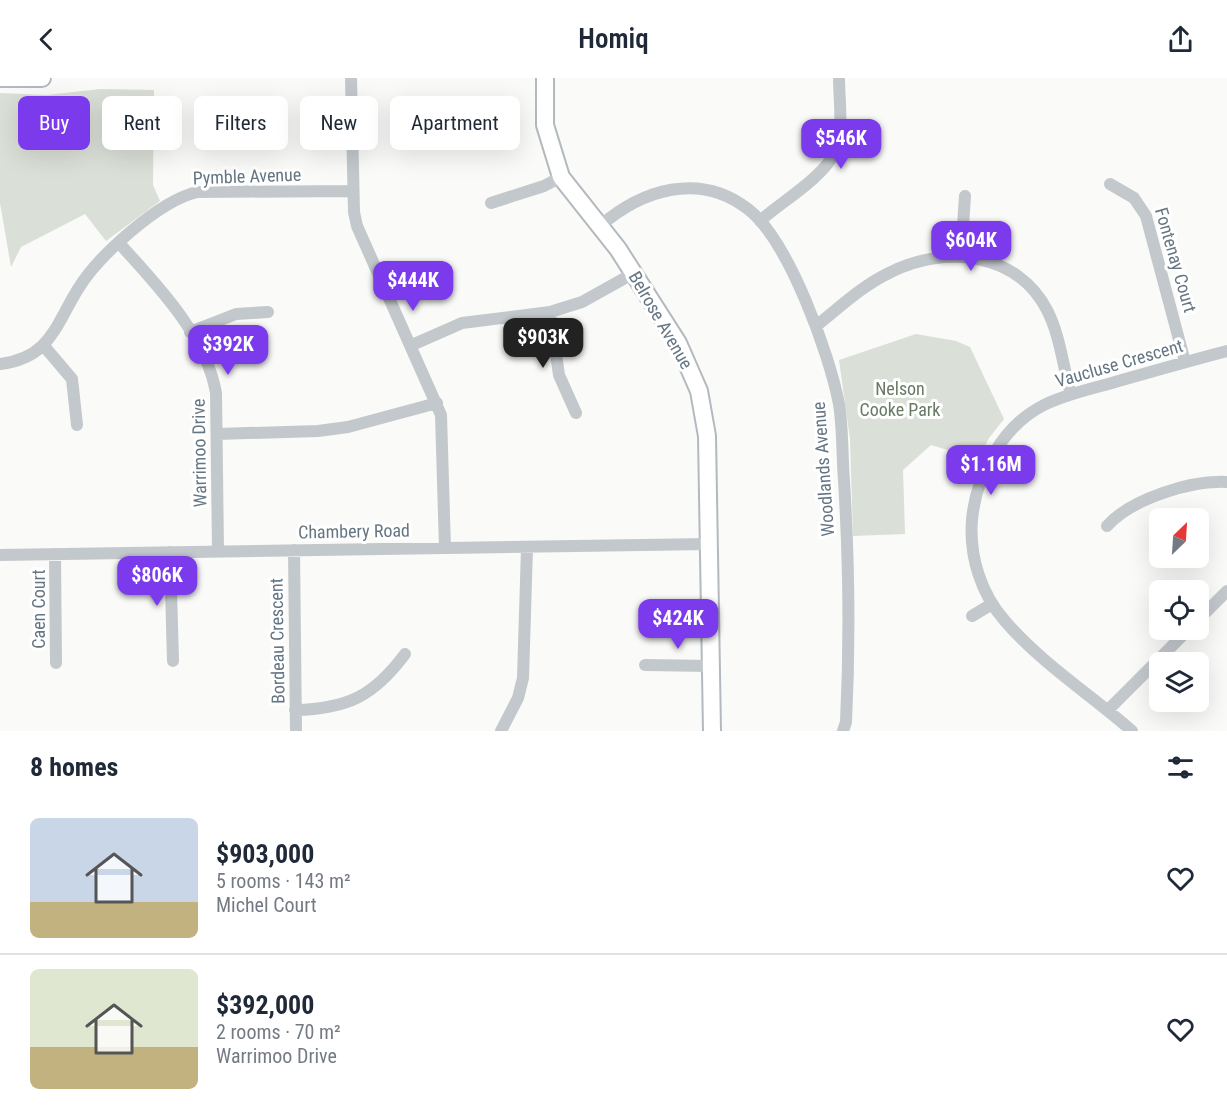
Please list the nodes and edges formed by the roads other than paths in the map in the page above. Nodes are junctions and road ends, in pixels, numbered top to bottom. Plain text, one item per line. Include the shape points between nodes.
1 (1, 78) edge
2 (42, 78) edge
3 (351, 78) edge
4 (545, 78) edge
5 (839, 78) edge
6 (561, 177) junction
7 (1110, 184) dead end
8 (352, 191) junction
9 (965, 196) dead end
10 (491, 203) dead end
11 (759, 221) junction
12 (600, 226) junction
13 (119, 243) junction
14 (960, 255) junction
15 (634, 273) junction
16 (268, 312) dead end
17 (549, 312) junction
18 (816, 326) junction
19 (190, 332) junction
20 (412, 345) junction
21 (44, 346) junction
22 (1227, 351) edge
23 (1185, 362) junction
24 (0, 364) edge
25 (1071, 394) junction
26 (437, 403) junction
27 (576, 413) dead end
28 (77, 424) dead end
29 (218, 434) junction
30 (1227, 482) edge
31 (1107, 526) dead end
32 (709, 544) junction
33 (445, 548) junction
34 (527, 548) junction
35 (218, 550) junction
36 (294, 550) junction
37 (170, 552) junction
38 (55, 554) junction
39 (0, 555) edge
40 (1227, 591) edge
41 (992, 604) junction
42 (1209, 609) edge
43 (972, 616) dead end
44 (1178, 640) edge
45 (405, 654) dead end
46 (173, 661) dead end
47 (56, 663) dead end
48 (645, 665) dead end
49 (711, 666) junction
50 (295, 710) junction
51 (1108, 710) junction
52 (296, 731) edge
53 (501, 731) edge
54 (712, 731) edge
55 (843, 731) edge
56 (1132, 731) edge

1 - 2 street
3 - 8 street
4 - 6 street, Belrose Avenue via 545,125
5 - 11 street via 835,152 817,174
6 - 10 street
6 - 12 street, Belrose Avenue
7 - 23 street, Fontenay Court via 1134,198 1146,216
8 - 13 street, Pymble Avenue via 197,192 165,206
8 - 20 street via 357,226
9 - 14 street
11 - 12 street, Woodlands Avenue via 718,193 682,188 637,200
11 - 18 street, Woodlands Avenue via 800,287
12 - 15 street, Belrose Avenue
13 - 19 street, Warrimoo Drive via 159,287
13 - 21 street, Pymble Avenue via 83,282
14 - 18 street via 891,271
14 - 25 street via 1004,267 1030,286 1048,312
15 - 17 street via 582,302
15 - 32 street, Belrose Avenue via 678,343 699,391 706,436
16 - 19 street via 236,314
17 - 20 street via 462,323
17 - 27 street via 559,375
18 - 55 street, Woodlands Avenue via 839,405 849,653
19 - 29 street, Warrimoo Drive via 214,380
20 - 26 street
21 - 24 street, Pymble Avenue via 15,362
21 - 28 street via 72,379
22 - 23 street, Vaucluse Crescent
23 - 25 street, Vaucluse Crescent
25 - 41 street, Vaucluse Crescent via 1043,405 1019,423 996,450 978,484 973,504 972,545 982,585
26 - 29 street via 348,427
26 - 33 street via 442,428
29 - 35 street, Warrimoo Drive
30 - 31 street via 1208,481 1129,506
32 - 34 street, Chambery Road
32 - 49 street, Belrose Avenue
33 - 34 street, Chambery Road
33 - 36 street, Chambery Road
34 - 53 street via 524,678
35 - 36 street, Chambery Road
35 - 37 street, Chambery Road
36 - 50 street, Bordeau Crescent
37 - 38 street, Chambery Road
37 - 46 street
38 - 39 street, Chambery Road
38 - 47 street, Caen Court
40 - 42 street
41 - 43 street
41 - 51 street, Vaucluse Crescent via 1022,639
44 - 51 street
45 - 50 street via 380,683 352,701
48 - 49 street
49 - 54 street, Belrose Avenue
50 - 52 street, Bordeau Crescent
51 - 56 street, Vaucluse Crescent

